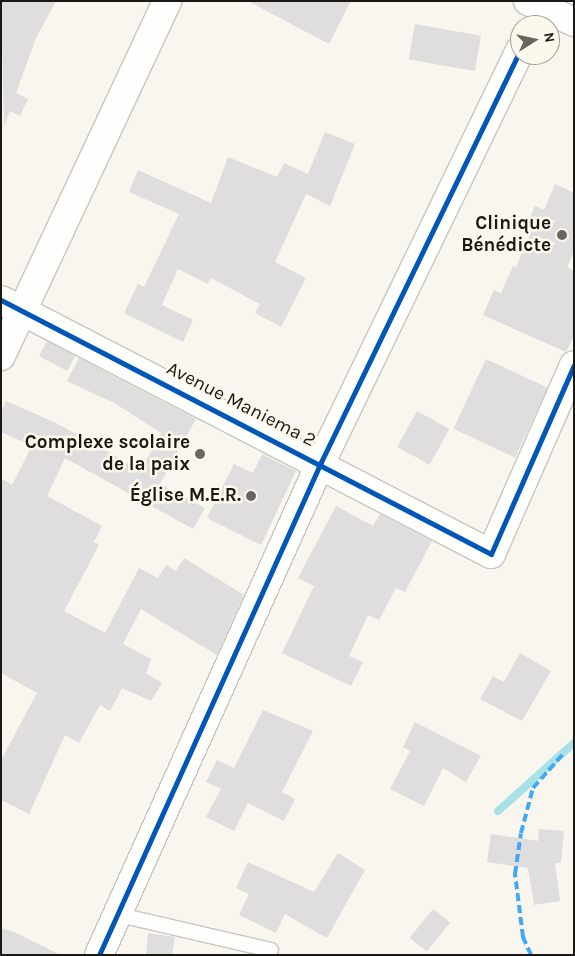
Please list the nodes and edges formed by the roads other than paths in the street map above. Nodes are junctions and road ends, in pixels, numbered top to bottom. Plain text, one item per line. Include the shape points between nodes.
1 (167, 1) edge
2 (536, 9) edge
3 (574, 22) edge
4 (513, 65) edge
5 (12, 305) edge
6 (1, 356) edge
7 (574, 365) edge
8 (321, 462) junction
9 (115, 914) junction
10 (271, 950) dead end
11 (99, 955) edge

1 - 5 street
2 - 3 street
4 - 8 street
5 - 6 street
5 - 8 street, Avenue Maniema 2
7 - 8 street, Avenue Maniema 2 via 492,554
8 - 9 street
9 - 10 lane
9 - 11 street

